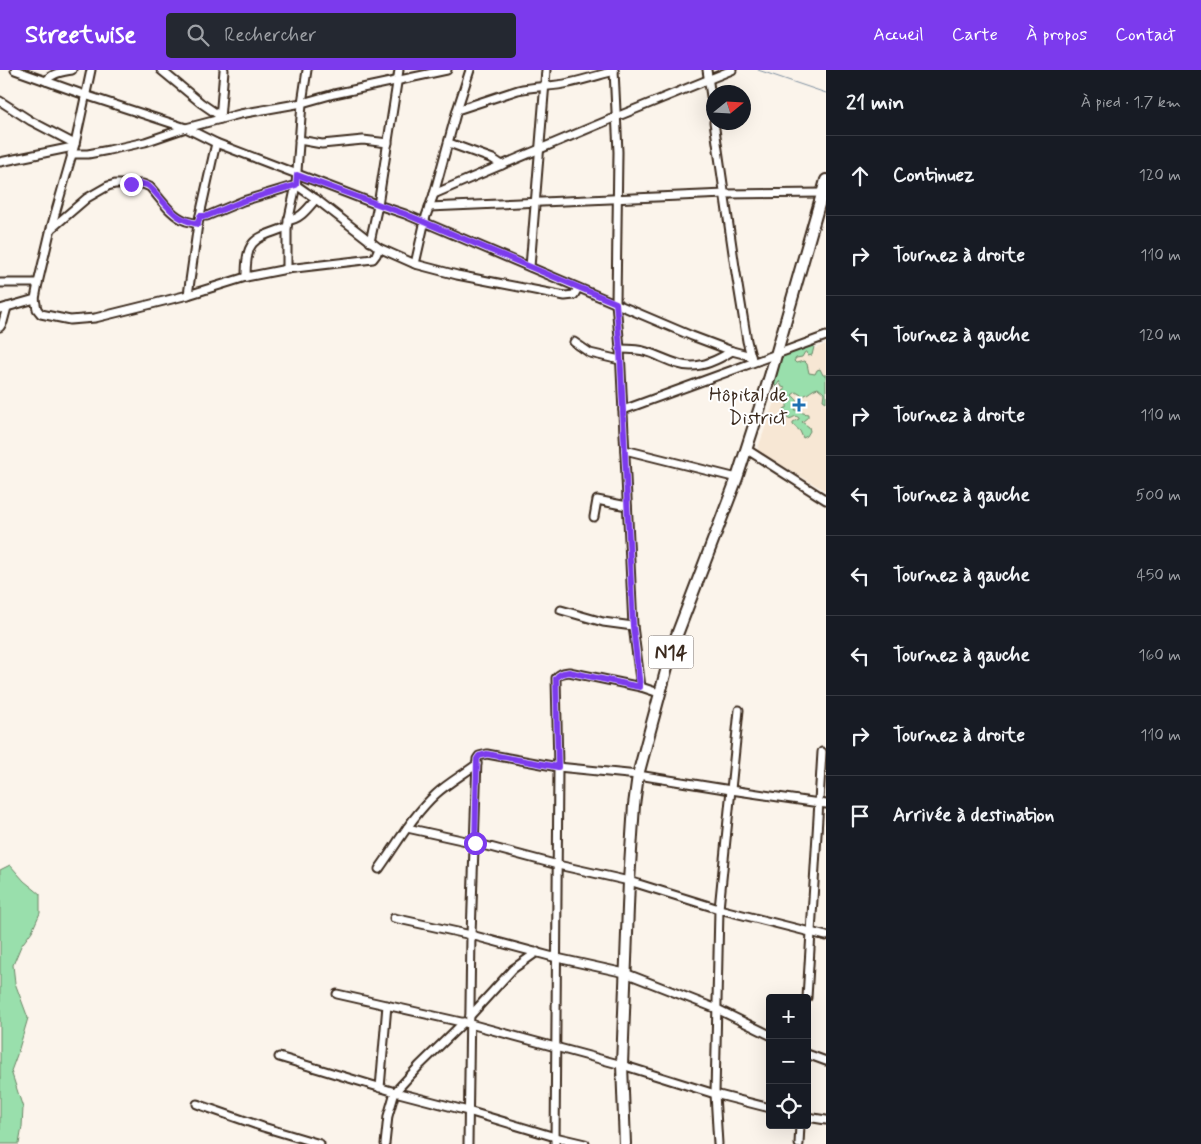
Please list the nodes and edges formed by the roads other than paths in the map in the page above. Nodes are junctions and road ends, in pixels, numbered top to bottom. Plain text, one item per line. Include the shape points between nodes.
1 (15, 70) edge
2 (72, 70) edge
3 (91, 70) edge
4 (161, 70) edge
5 (224, 70) edge
6 (314, 70) edge
7 (399, 70) edge
8 (447, 70) edge
9 (470, 70) edge
10 (546, 70) edge
11 (614, 70) edge
12 (707, 70) edge
13 (732, 70) edge
14 (307, 72) edge
15 (398, 80) junction
16 (708, 80) junction
17 (46, 81) junction
18 (709, 85) edge
19 (545, 87) junction
20 (85, 95) junction
21 (0, 101) edge
22 (302, 103) junction
23 (457, 110) junction
24 (616, 116) junction
25 (220, 117) junction
26 (186, 128) junction
27 (715, 130) edge
28 (299, 140) junction
29 (216, 143) junction
30 (388, 143) junction
31 (448, 143) junction
32 (73, 148) junction
33 (540, 150) junction
34 (0, 162) edge
35 (502, 165) junction
36 (297, 175) junction
37 (826, 180) edge
38 (296, 185) junction
39 (823, 193) junction
40 (434, 194) junction
41 (725, 194) junction
42 (316, 199) junction
43 (618, 199) junction
44 (535, 203) junction
45 (378, 205) junction
46 (429, 207) junction
47 (199, 220) junction
48 (288, 223) junction
49 (424, 223) junction
50 (51, 228) junction
51 (370, 242) junction
52 (379, 248) junction
53 (415, 264) junction
54 (530, 267) junction
55 (287, 269) junction
56 (246, 277) junction
57 (0, 283) edge
58 (38, 283) junction
59 (578, 288) junction
60 (188, 296) junction
61 (35, 299) junction
62 (616, 303) junction
63 (4, 308) edge
64 (0, 327) edge
65 (826, 336) edge
66 (574, 342) dead end
67 (620, 349) junction
68 (732, 351) junction
69 (776, 355) junction
70 (752, 359) junction
71 (620, 360) junction
72 (623, 410) junction
73 (746, 449) junction
74 (624, 450) junction
75 (737, 478) junction
76 (826, 500) edge
77 (627, 506) junction
78 (594, 517) dead end
79 (561, 610) dead end
80 (633, 626) junction
81 (640, 687) junction
82 (659, 693) junction
83 (739, 710) dead end
84 (822, 752) dead end
85 (477, 764) junction
86 (558, 767) junction
87 (638, 775) junction
88 (731, 790) junction
89 (822, 804) edge
90 (407, 828) junction
91 (475, 843) junction
92 (558, 865) junction
93 (379, 869) dead end
94 (629, 881) junction
95 (719, 909) junction
96 (394, 918) dead end
97 (811, 932) junction
98 (472, 935) junction
99 (826, 936) edge
100 (536, 952) junction
101 (557, 958) junction
102 (626, 973) junction
103 (337, 994) dead end
104 (807, 994) edge
105 (387, 1006) junction
106 (717, 1009) junction
107 (468, 1021) junction
108 (766, 1033) edge
109 (557, 1047) junction
110 (811, 1055) edge
111 (279, 1057) dead end
112 (826, 1061) edge
113 (622, 1065) junction
114 (380, 1088) junction
115 (395, 1092) junction
116 (715, 1094) junction
117 (197, 1104) dead end
118 (766, 1107) edge
119 (468, 1111) junction
120 (811, 1118) edge
121 (826, 1120) edge
122 (800, 1129) edge
123 (555, 1140) edge
124 (320, 1144) edge
125 (384, 1144) edge
126 (468, 1144) edge
127 (585, 1144) edge
128 (626, 1144) edge
129 (718, 1144) edge
130 (799, 1144) edge

1 - 17 street
2 - 17 street via 50,76
3 - 20 street
4 - 25 street
5 - 25 street
6 - 14 street
7 - 15 street
8 - 15 street
9 - 23 street
10 - 19 street
11 - 19 street
11 - 24 street
12 - 16 street
13 - 16 street
14 - 22 street
15 - 22 street
15 - 30 street
16 - 18 street
16 - 24 street
17 - 20 street
19 - 23 street via 518,90
19 - 33 street
20 - 26 street
20 - 32 street
21 - 32 street
22 - 25 street
22 - 28 street
23 - 31 street
24 - 33 street
24 - 43 street
25 - 26 street
26 - 29 street
26 - 32 street via 145,142 88,154
27 - 41 street
28 - 30 street via 322,144 363,140
28 - 36 street
29 - 36 street
29 - 47 street
30 - 45 street
31 - 35 street
31 - 40 street
32 - 34 street
32 - 50 street
33 - 35 street
33 - 44 street
35 - 40 street
36 - 38 street
36 - 45 street
37 - 39 highway, N14
38 - 42 street
38 - 47 street via 243,201
38 - 48 street
39 - 41 street
39 - 69 highway, N14
40 - 46 street
41 - 43 street
41 - 70 street
42 - 48 street
42 - 51 street
43 - 44 street
43 - 62 street
44 - 46 street
44 - 54 street
45 - 49 street
45 - 51 street
46 - 49 street
47 - 50 street via 179,218 146,185 122,184 108,186 87,198
47 - 60 street
48 - 55 street
48 - 56 street via 255,240 248,252
49 - 53 street
49 - 54 street
50 - 58 street
51 - 52 street
52 - 53 street
52 - 55 street via 372,258
53 - 59 street via 565,296 574,295
54 - 59 street
55 - 56 street
56 - 60 street
57 - 58 street
58 - 61 street
59 - 62 street
60 - 61 street via 95,318 70,320 41,314
61 - 63 street
62 - 67 street
62 - 68 street
63 - 64 street
65 - 69 street
66 - 71 street via 590,353
67 - 68 street via 639,350 685,366 702,364
67 - 71 street
68 - 70 street
69 - 70 street
69 - 73 highway, N14
70 - 72 street
71 - 72 street
72 - 74 street
73 - 75 highway, N14
73 - 76 street
74 - 75 street
74 - 77 street
75 - 82 highway, N14 via 673,645
77 - 78 street via 597,500
77 - 80 street
79 - 80 street via 603,622
80 - 81 street
81 - 82 street
81 - 86 street via 569,672 559,674 556,678
82 - 87 highway, N14
83 - 88 street
84 - 89 street
85 - 86 street via 479,756 487,754
85 - 90 street via 437,793
85 - 91 street
86 - 87 street
86 - 92 street
87 - 88 street
87 - 94 highway, N14
88 - 89 street
88 - 95 street
89 - 97 street
90 - 91 street
90 - 93 street
91 - 92 street
91 - 98 street
92 - 94 street
92 - 101 street
94 - 95 street
94 - 102 highway, N14
95 - 97 street
95 - 106 street
96 - 98 street
97 - 99 street
97 - 104 street
98 - 100 street
98 - 107 street
100 - 101 street
100 - 107 street via 507,975
101 - 102 street
101 - 109 street
102 - 106 street
102 - 113 highway, N14
103 - 105 street
105 - 107 street
105 - 114 street
106 - 108 street
106 - 116 street
107 - 109 street
107 - 115 street
107 - 119 street
109 - 113 street
109 - 123 street
110 - 112 street
111 - 114 street
113 - 116 street
113 - 128 highway, N14
114 - 115 street
115 - 119 street
115 - 125 street
116 - 118 street
116 - 129 street
117 - 124 street
119 - 123 street
119 - 126 street
120 - 121 street
122 - 130 street
123 - 127 street

